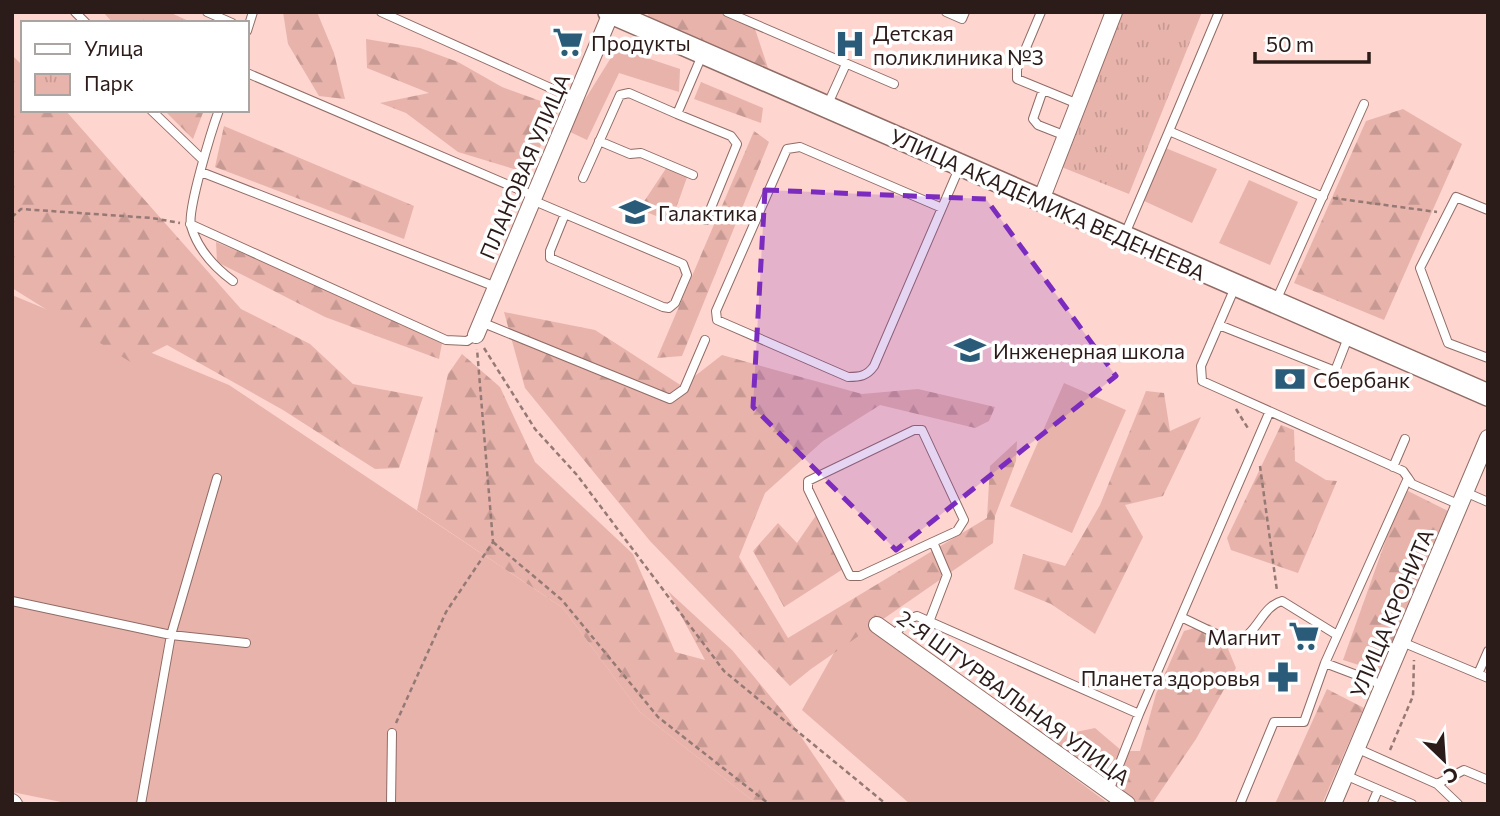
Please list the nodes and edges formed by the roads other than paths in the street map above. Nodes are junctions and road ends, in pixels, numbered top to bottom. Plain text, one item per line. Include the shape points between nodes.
1 (208, 12) edge
2 (381, 12) edge
3 (727, 12) edge
4 (946, 12) edge
5 (965, 12) edge
6 (1041, 12) edge
7 (1114, 12) edge
8 (1219, 12) edge
9 (610, 13) edge
10 (635, 17) edge
11 (228, 21) edge
12 (703, 53) junction
13 (846, 64) junction
14 (248, 73) edge
15 (894, 84) dead end
16 (1043, 90) junction
17 (575, 99) junction
18 (1079, 104) junction
19 (1364, 104) dead end
20 (827, 107) junction
21 (152, 112) edge
22 (218, 112) edge
23 (677, 114) junction
24 (1169, 131) junction
25 (1066, 136) junction
26 (599, 141) junction
27 (202, 159) junction
28 (960, 165) junction
29 (201, 172) junction
30 (693, 175) dead end
31 (583, 178) dead end
32 (1322, 197) junction
33 (533, 198) junction
34 (1041, 201) junction
35 (942, 208) junction
36 (1488, 210) edge
37 (565, 214) junction
38 (706, 220) dead end
39 (190, 225) junction
40 (1124, 237) junction
41 (233, 281) dead end
42 (1236, 285) junction
43 (496, 287) junction
44 (1275, 303) junction
45 (1219, 325) junction
46 (479, 329) junction
47 (1349, 335) junction
48 (705, 340) dead end
49 (1488, 358) edge
50 (1488, 395) edge
51 (1269, 413) junction
52 (1488, 438) edge
53 (1405, 439) dead end
54 (1393, 467) junction
55 (217, 478) dead end
56 (1408, 478) junction
57 (1462, 498) junction
58 (1488, 502) edge
59 (933, 542) junction
60 (12, 601) edge
61 (1181, 617) junction
62 (929, 622) junction
63 (877, 625) dead end
64 (171, 635) junction
65 (1337, 635) junction
66 (894, 636) junction
67 (246, 643) dead end
68 (1408, 644) junction
69 (1488, 651) edge
70 (1325, 663) junction
71 (1478, 674) junction
72 (1488, 678) edge
73 (1383, 685) junction
74 (1139, 714) junction
75 (392, 733) road end
76 (1356, 748) junction
77 (1345, 775) junction
78 (1488, 780) edge
79 (1437, 784) junction
80 (1378, 790) junction
81 (1109, 791) junction
82 (141, 804) edge
83 (391, 804) edge
84 (1127, 804) edge
85 (1240, 804) edge
86 (1333, 804) edge
87 (1372, 804) edge
88 (1412, 804) edge
89 (1458, 804) edge

1 - 11 lane
2 - 17 lane
3 - 13 lane
4 - 5 lane via 962,19
6 - 16 lane via 1015,74 1021,82
7 - 18 street
8 - 24 lane
9 - 10 street, УЛИЦА АКАДЕМИКА ВЕДЕНЕЕВА
9 - 17 street, ПЛАНОВАЯ УЛИЦА
10 - 12 street, УЛИЦА АКАДЕМИКА ВЕДЕНЕЕВА
12 - 20 street, УЛИЦА АКАДЕМИКА ВЕДЕНЕЕВА
12 - 23 lane
13 - 15 lane
13 - 20 lane
14 - 33 lane
16 - 18 lane
16 - 25 lane via 1033,115 1035,123
17 - 33 street, ПЛАНОВАЯ УЛИЦА
18 - 25 street
19 - 32 lane
20 - 28 street, УЛИЦА АКАДЕМИКА ВЕДЕНЕЕВА
21 - 27 lane
22 - 27 lane
23 - 26 lane via 624,93 616,99
23 - 38 lane via 731,136 737,144
24 - 32 lane
24 - 40 lane
25 - 34 street
26 - 30 lane
26 - 31 lane
27 - 29 lane
28 - 34 street, УЛИЦА АКАДЕМИКА ВЕДЕНЕЕВА
28 - 35 lane
29 - 39 lane
29 - 43 lane
32 - 44 lane
33 - 37 lane
33 - 43 street, ПЛАНОВАЯ УЛИЦА
34 - 40 street, УЛИЦА АКАДЕМИКА ВЕДЕНЕЕВА
35 - 35 lane via 869,373 848,377 716,320 787,149 800,147
36 - 49 lane via 1456,197 1420,268 1448,343
37 - 37 lane via 686,267 673,306 663,307 550,258
39 - 41 lane via 210,264
39 - 46 lane via 446,340 467,341
40 - 42 street, УЛИЦА АКАДЕМИКА ВЕДЕНЕЕВА
42 - 44 street, УЛИЦА АКАДЕМИКА ВЕДЕНЕЕВА
42 - 45 lane
43 - 46 street, ПЛАНОВАЯ УЛИЦА
44 - 47 street, УЛИЦА АКАДЕМИКА ВЕДЕНЕЕВА
45 - 47 lane via 1335,371
45 - 51 lane via 1199,374 1209,387
46 - 48 lane via 670,399 684,389
47 - 50 street, УЛИЦА АКАДЕМИКА ВЕДЕНЕЕВА
51 - 54 lane
51 - 61 lane
52 - 57 street, УЛИЦА КРОНИТА
53 - 54 lane
54 - 56 lane
55 - 64 lane
56 - 57 lane via 1412,484
56 - 65 lane
57 - 58 lane
57 - 68 street, УЛИЦА КРОНИТА
59 - 59 lane via 957,530 964,520 922,430 808,481 850,576 860,576
59 - 62 lane via 947,575
60 - 64 lane
61 - 65 lane via 1233,642 1252,634 1278,601
61 - 74 lane
62 - 66 lane via 910,617
62 - 74 lane
63 - 66 street, 2-Я ШТУРВАЛЬНАЯ УЛИЦА
64 - 67 lane
64 - 82 lane
65 - 70 lane
66 - 81 street, 2-Я ШТУРВАЛЬНАЯ УЛИЦА
68 - 71 lane
68 - 73 street, УЛИЦА КРОНИТА
69 - 71 lane
70 - 73 lane
70 - 85 lane via 1304,722 1273,722
71 - 72 lane
73 - 76 street, УЛИЦА КРОНИТА
74 - 81 lane
75 - 83 lane
76 - 77 street, УЛИЦА КРОНИТА
76 - 79 lane
77 - 80 lane
77 - 86 street, УЛИЦА КРОНИТА
78 - 79 lane via 1464,770
79 - 89 lane
80 - 87 lane
80 - 88 lane
81 - 84 street, 2-Я ШТУРВАЛЬНАЯ УЛИЦА

